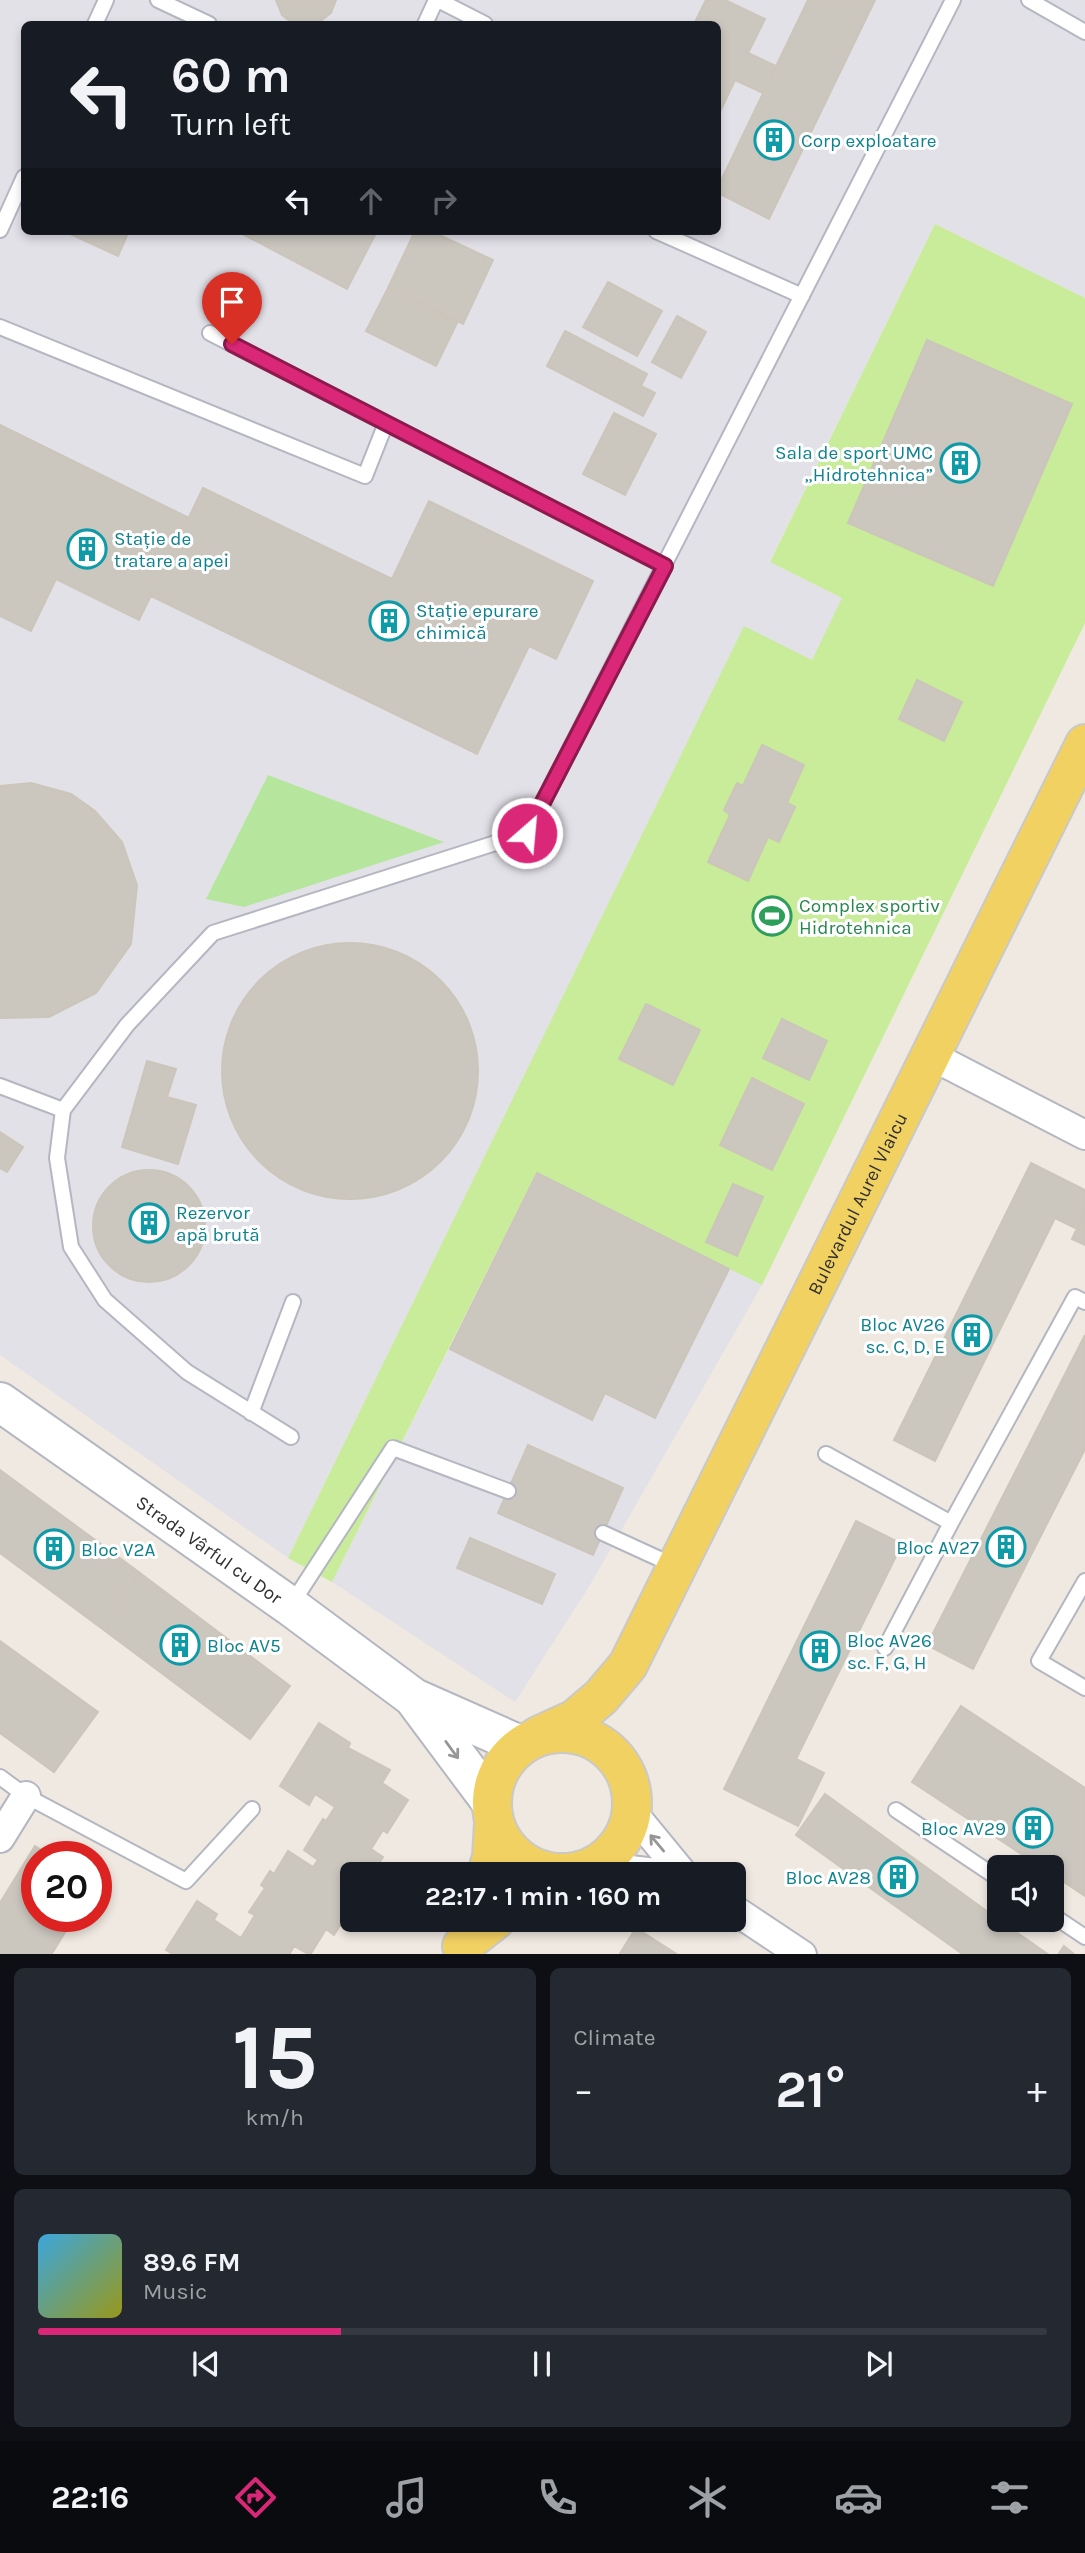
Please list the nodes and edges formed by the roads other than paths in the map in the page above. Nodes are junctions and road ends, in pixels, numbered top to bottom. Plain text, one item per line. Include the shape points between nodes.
1 (106, 0) edge
2 (158, 0) edge
3 (437, 0) edge
4 (953, 0) edge
5 (1029, 0) edge
6 (96, 21) edge
7 (203, 21) edge
8 (426, 21) edge
9 (479, 21) edge
10 (1085, 32) edge
11 (21, 184) edge
12 (0, 230) edge
13 (665, 235) edge
14 (802, 296) junction
15 (0, 327) edge
16 (210, 333) dead end
17 (386, 423) junction
18 (665, 566) junction
19 (1085, 744) edge
20 (930, 1055) junction
21 (0, 1086) edge
22 (63, 1110) junction
23 (1085, 1135) edge
24 (293, 1302) dead end
25 (1085, 1302) edge
26 (0, 1402) edge
27 (251, 1413) junction
28 (291, 1437) dead end
29 (826, 1454) dead end
30 (508, 1491) dead end
31 (951, 1523) junction
32 (603, 1533) dead end
33 (677, 1567) junction
34 (1085, 1581) edge
35 (290, 1606) junction
36 (885, 1648) dead end
37 (628, 1665) junction
38 (1085, 1688) edge
39 (414, 1698) junction
40 (529, 1740) junction
41 (624, 1768) junction
42 (0, 1777) edge
43 (26, 1796) junction
44 (253, 1809) dead end
45 (896, 1810) dead end
46 (632, 1812) junction
47 (493, 1813) junction
48 (0, 1838) edge
49 (491, 1862) edge
50 (523, 1862) edge
51 (593, 1862) edge
52 (673, 1862) edge
53 (987, 1871) edge
54 (746, 1918) edge
55 (1064, 1923) edge
56 (1085, 1937) edge
57 (800, 1954) edge

1 - 6 lane
2 - 7 lane
3 - 8 lane
3 - 9 lane
4 - 14 lane
5 - 10 lane
11 - 12 lane
13 - 14 lane
14 - 18 lane
15 - 17 lane via 365,476
16 - 17 lane
17 - 18 lane
18 - 22 lane via 527,833 213,933 127,1025
19 - 20 main road, Bulevardul Aurel Vlaicu
20 - 23 street
20 - 33 main road, Bulevardul Aurel Vlaicu
21 - 22 lane
22 - 27 lane via 57,1158 71,1247 105,1300 187,1372
24 - 27 lane
25 - 31 lane via 1075,1297
26 - 35 street, Strada Vârful cu Dor
27 - 28 lane
29 - 31 lane
30 - 35 lane via 393,1448
31 - 36 lane
32 - 33 lane
33 - 37 main road, Bulevardul Aurel Vlaicu
34 - 38 lane via 1039,1661
35 - 39 street, Strada Vârful cu Dor
37 - 40 main road, Bulevardul Aurel Vlaicu via 575,1719
37 - 41 main road, Bulevardul Aurel Vlaicu via 620,1732
39 - 40 street, Strada Vârful cu Dor
39 -> 47 street, Strada Vârful cu Dor
40 - 41 main road via 562,1732 587,1736 608,1749
40 - 47 main road via 505,1761 495,1780
41 - 46 main road
42 - 43 lane
43 - 44 lane via 186,1881
43 - 48 street
45 - 53 lane
46 - 51 main road via 625,1834 612,1852
52 -> 46 street
47 - 49 main road
47 - 50 main road via 504,1844
54 - 57 street
55 - 56 lane

